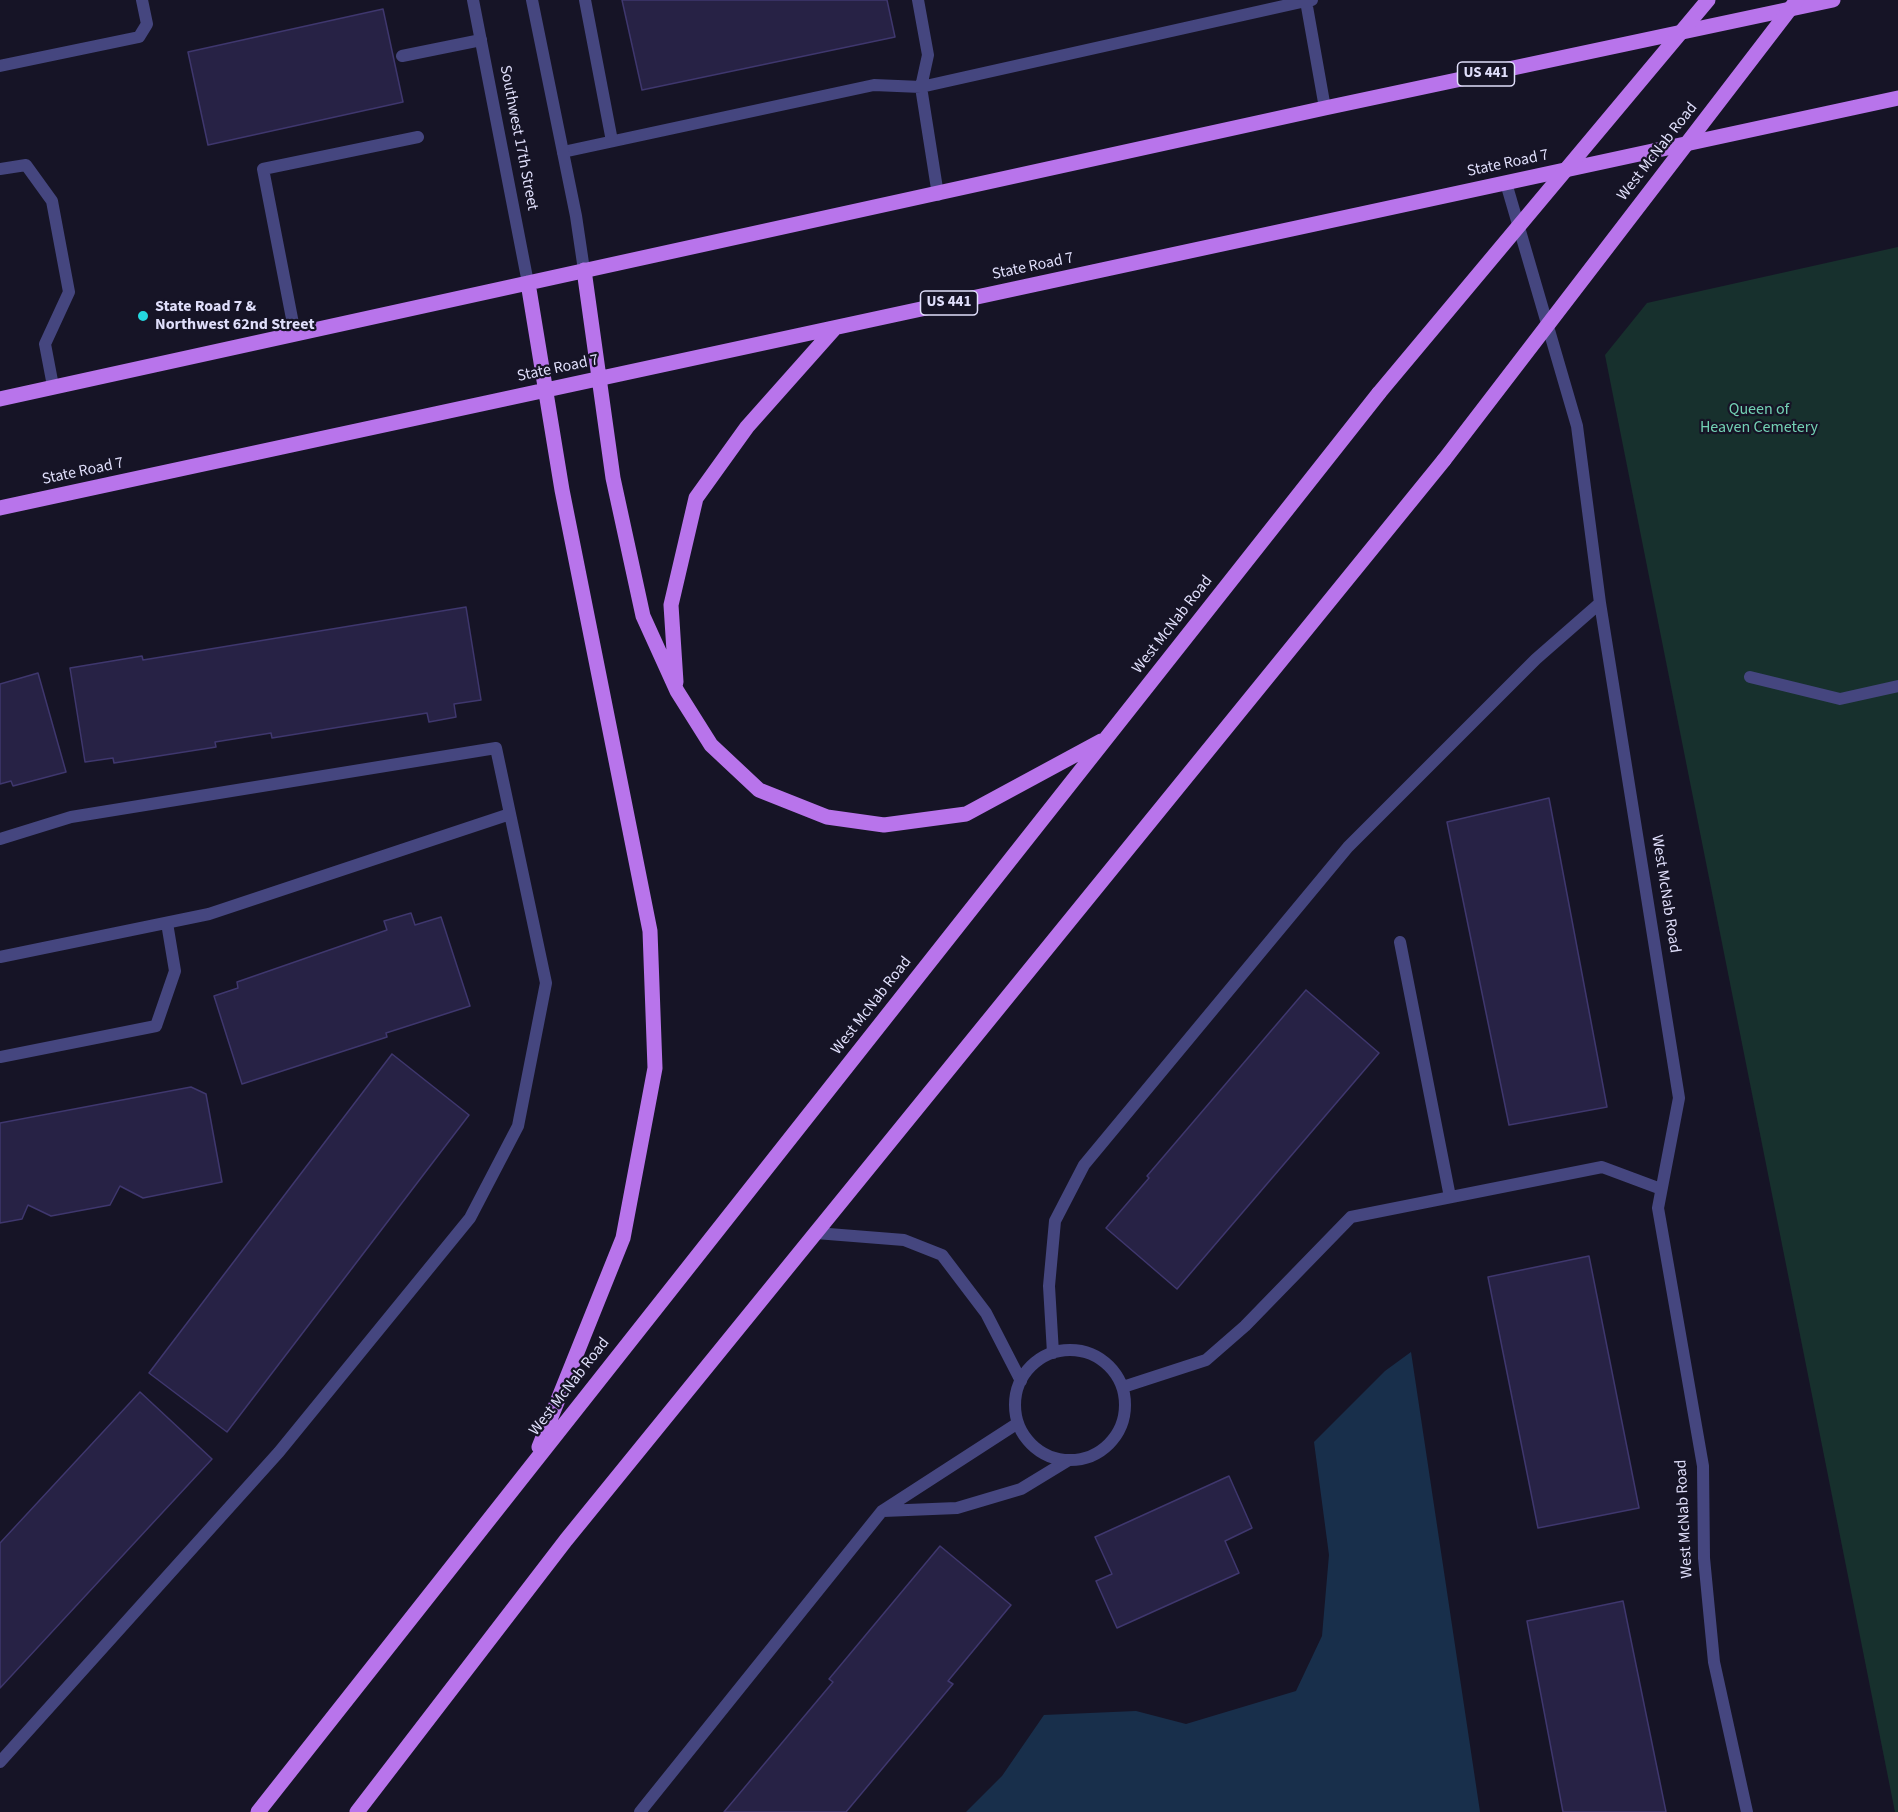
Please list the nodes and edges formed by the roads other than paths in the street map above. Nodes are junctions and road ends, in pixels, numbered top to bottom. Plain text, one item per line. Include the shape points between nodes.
1 (142, 0) edge
2 (473, 0) edge
3 (532, 0) edge
4 (585, 0) edge
5 (918, 0) edge
6 (1708, 0) edge
7 (1797, 0) edge
8 (1833, 0) edge
9 (1309, 1) edge
10 (1272, 4) edge
11 (481, 40) junction
12 (402, 56) dead end
13 (0, 66) edge
14 (921, 87) junction
15 (1898, 98) edge
16 (1325, 108) junction
17 (418, 137) dead end
18 (612, 141) junction
19 (563, 152) junction
20 (0, 169) edge
21 (1506, 183) junction
22 (938, 195) junction
23 (584, 270) junction
24 (528, 283) junction
25 (834, 328) junction
26 (295, 334) junction
27 (599, 379) junction
28 (53, 386) junction
29 (546, 391) junction
30 (0, 399) edge
31 (0, 508) edge
32 (1600, 603) junction
33 (1750, 677) dead end
34 (1898, 686) edge
35 (676, 691) junction
36 (1107, 738) junction
37 (510, 814) junction
38 (0, 839) edge
39 (167, 922) junction
40 (1400, 942) dead end
41 (0, 957) edge
42 (0, 1057) edge
43 (1662, 1189) junction
44 (1450, 1197) junction
45 (816, 1233) junction
46 (1053, 1353) junction
47 (1021, 1381) junction
48 (1123, 1387) junction
49 (1018, 1423) junction
50 (1067, 1461) junction
51 (533, 1464) junction
52 (882, 1511) junction
53 (0, 1762) edge
54 (258, 1812) edge
55 (357, 1812) edge
56 (640, 1812) edge
57 (1747, 1812) edge

1 - 13 street via 147,24 139,37
2 - 11 street, Southwest 17th Street
3 - 19 street
4 - 18 street
5 - 14 street via 928,55
6 - 36 main road, West McNab Road, bridge via 1379,393
7 - 45 main road, West McNab Road, bridge via 1444,460
8 - 16 main road, US 441
9 - 10 street
9 - 16 street
10 - 14 street
11 - 12 street
11 - 24 street, Southwest 17th Street
14 - 18 street via 874,85
14 - 22 street
15 - 21 main road, State Road 7 / US 441
16 - 22 main road, US 441
17 - 26 street via 262,169
18 - 19 street
19 - 23 street
20 - 28 street via 26,165 52,201 69,292 45,344
21 - 25 main road, State Road 7 / US 441
21 - 32 street, West McNab Road via 1577,426
22 - 23 main road, US 441
23 - 24 main road, US 441
23 - 27 main road
24 - 26 main road, US 441
24 - 29 main road
25 - 27 main road, State Road 7 / US 441
25 - 35 main road via 747,427 696,498 671,604
26 - 28 main road, US 441
27 - 29 main road, State Road 7 / US 441
27 - 35 main road via 614,478 643,616
28 - 30 main road, US 441
29 - 31 main road, State Road 7 / US 441
29 - 51 main road via 562,490 650,931 655,1068 623,1238
32 - 43 street, West McNab Road via 1679,1098
32 - 46 street via 1536,659 1348,847 1084,1165 1055,1221 1049,1286
33 - 34 street via 1840,699
35 - 36 main road via 711,745 759,790 827,817 884,825 966,814
36 - 51 main road, West McNab Road
37 - 38 street via 496,748 71,817
37 - 39 street via 209,914
37 - 53 street via 546,983 518,1126 470,1218 279,1452
39 - 41 street
39 - 42 street via 175,971 156,1026
40 - 44 street
43 - 44 street via 1602,1167
43 - 57 street, West McNab Road via 1658,1208 1703,1466 1704,1558 1714,1662
44 - 48 street via 1352,1217 1206,1360
45 - 47 street via 904,1240 942,1255 986,1312
45 - 55 main road, West McNab Road via 566,1540
46 - 47 street via 1028,1368
46 - 48 street via 1087,1352 1109,1366
47 - 49 street via 1016,1394
48 - 50 street via 1123,1423 1114,1439 1101,1452
49 - 50 street via 1036,1449
49 - 52 street
50 - 52 street via 1021,1489 957,1508
51 - 54 main road, West McNab Road
52 - 56 street

